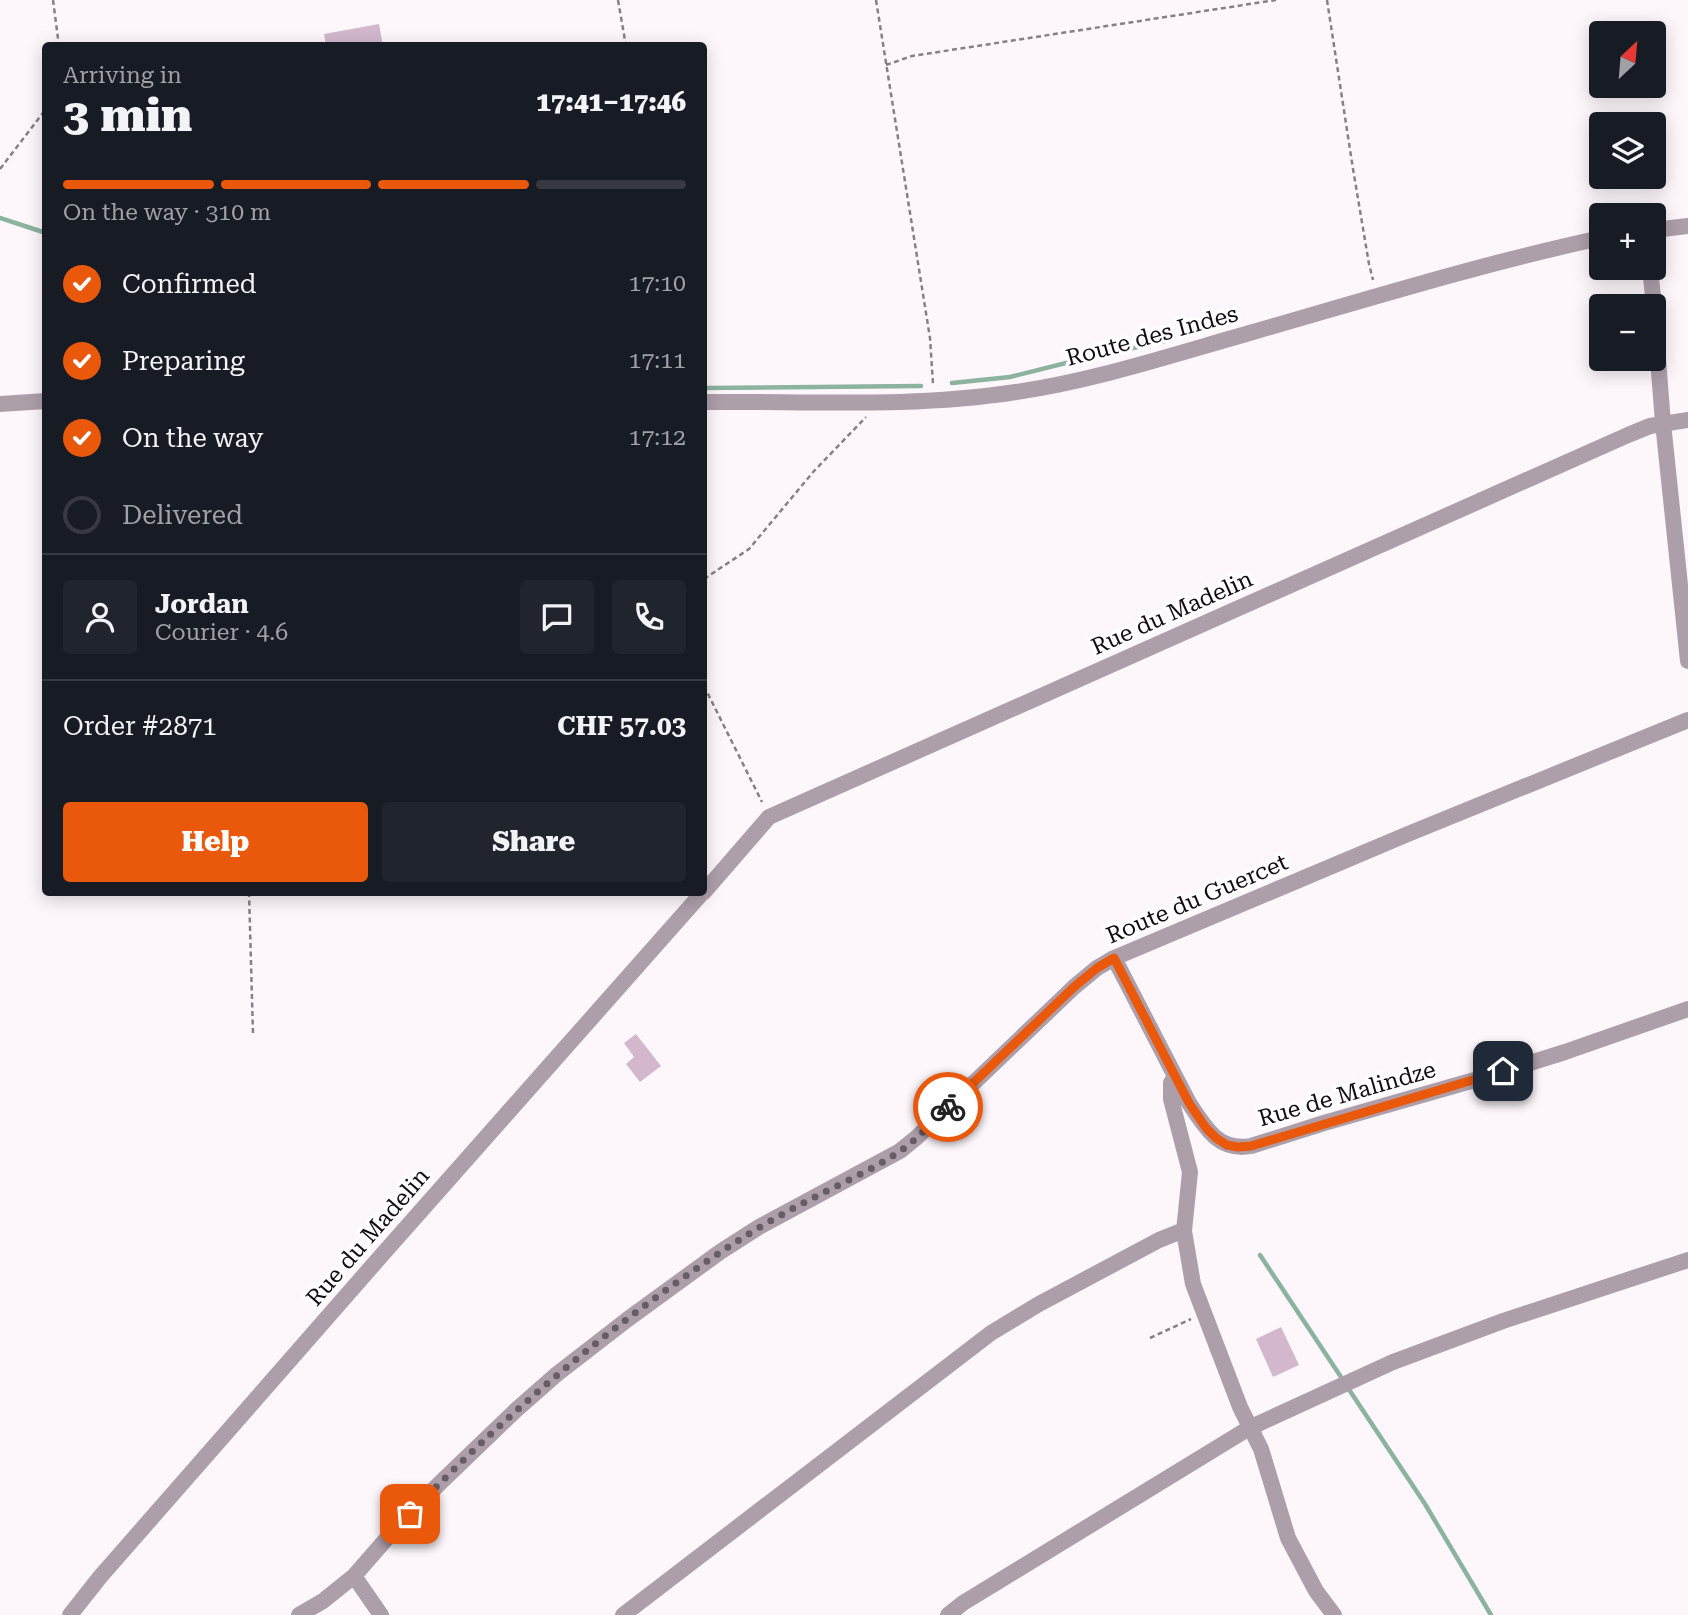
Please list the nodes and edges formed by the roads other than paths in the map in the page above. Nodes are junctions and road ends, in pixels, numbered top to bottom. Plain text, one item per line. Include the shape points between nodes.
1 (1688, 226) edge
2 (1666, 229) edge
3 (1589, 241) edge
4 (1659, 371) edge
5 (42, 401) edge
6 (707, 402) edge
7 (0, 404) edge
8 (1688, 420) edge
9 (1663, 423) junction
10 (1688, 661) edge
11 (1688, 720) edge
12 (707, 887) edge
13 (699, 896) edge
14 (1114, 958) junction
15 (1688, 1009) edge
16 (1175, 1076) junction
17 (1184, 1230) junction
18 (1688, 1260) edge
19 (1250, 1428) junction
20 (354, 1576) junction
21 (70, 1615) edge
22 (299, 1615) edge
23 (381, 1615) edge
24 (623, 1615) edge
25 (948, 1615) edge
26 (1334, 1615) edge

1 - 2 street
3 - 6 street, Route des Indes via 1486,265 1167,357 1018,392 934,401
4 - 9 street
5 - 7 street
8 - 9 street, Rue du Madelin
9 - 10 street
9 - 12 street, Rue du Madelin via 769,817
11 - 14 street, Route du Guercet
13 - 21 street, Rue du Madelin
14 - 16 street, Rue de Malindze
14 - 20 street, Route du Guercet via 1074,987 900,1151 749,1233 557,1374 439,1484
15 - 16 street, Rue de Malindze via 1485,1077 1244,1147 1227,1145 1212,1135
16 - 17 street via 1171,1099 1190,1172
17 - 19 street via 1193,1284
17 - 24 street via 991,1332
18 - 19 street via 1393,1362
19 - 25 street
19 - 26 street via 1288,1538
20 - 22 street, Route du Guercet
20 - 23 street

